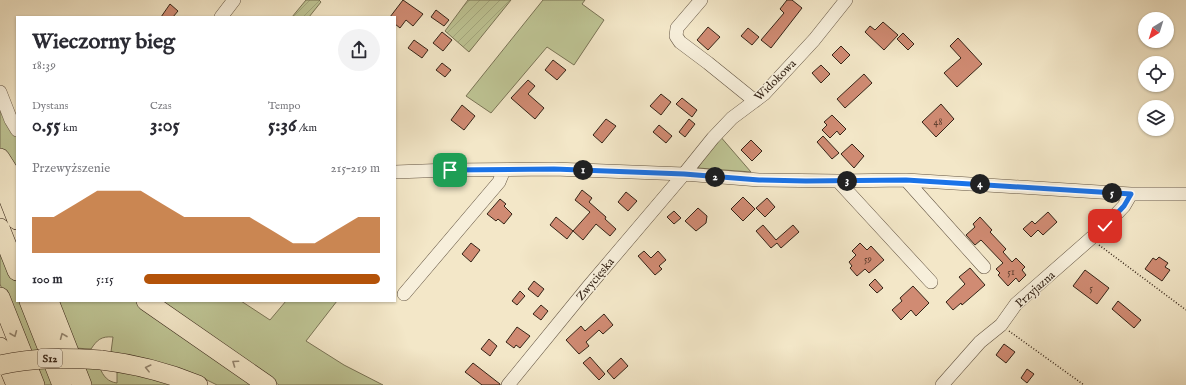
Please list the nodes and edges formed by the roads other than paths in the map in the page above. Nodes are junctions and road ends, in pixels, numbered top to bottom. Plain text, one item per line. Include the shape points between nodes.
1 (234, 0) edge
2 (700, 0) edge
3 (846, 0) edge
4 (222, 16) edge
5 (0, 92) edge
6 (755, 101) junction
7 (16, 129) edge
8 (0, 158) edge
9 (504, 170) junction
10 (396, 172) edge
11 (684, 174) junction
12 (0, 177) edge
13 (906, 180) junction
14 (838, 181) junction
15 (16, 183) edge
16 (1131, 194) junction
17 (1186, 194) edge
18 (16, 217) edge
19 (0, 228) edge
20 (984, 267) dead end
21 (16, 268) edge
22 (931, 282) dead end
23 (404, 294) dead end
24 (0, 297) edge
25 (29, 302) edge
26 (49, 302) edge
27 (147, 302) edge
28 (0, 346) edge
29 (0, 365) edge
30 (16, 385) edge
31 (35, 385) edge
32 (62, 385) edge
33 (82, 385) edge
34 (198, 385) edge
35 (267, 385) edge
36 (508, 385) edge
37 (942, 385) edge

1 - 4 street
2 - 6 street via 677,28 676,36 680,42
3 - 6 street, Widokowa via 814,40
5 - 7 street
6 - 11 street, Widokowa via 724,125
8 - 15 highway
9 - 10 street
9 - 11 street via 554,169
9 - 23 street via 499,182
11 - 14 street via 759,180
11 - 36 street, Zwycięska
12 - 18 highway
13 - 14 street
13 - 16 street
13 - 20 street
14 - 22 street
16 - 17 street
16 - 37 street, Przyjazna via 1124,206 1105,226 1016,304 1000,325 980,342
19 - 21 highway
24 -> 31 highway
25 - 32 highway
33 -> 26 highway
35 -> 27 highway
28 - 30 highway
34 -> 29 highway, S12, bridge via 152,369 101,360 55,358

